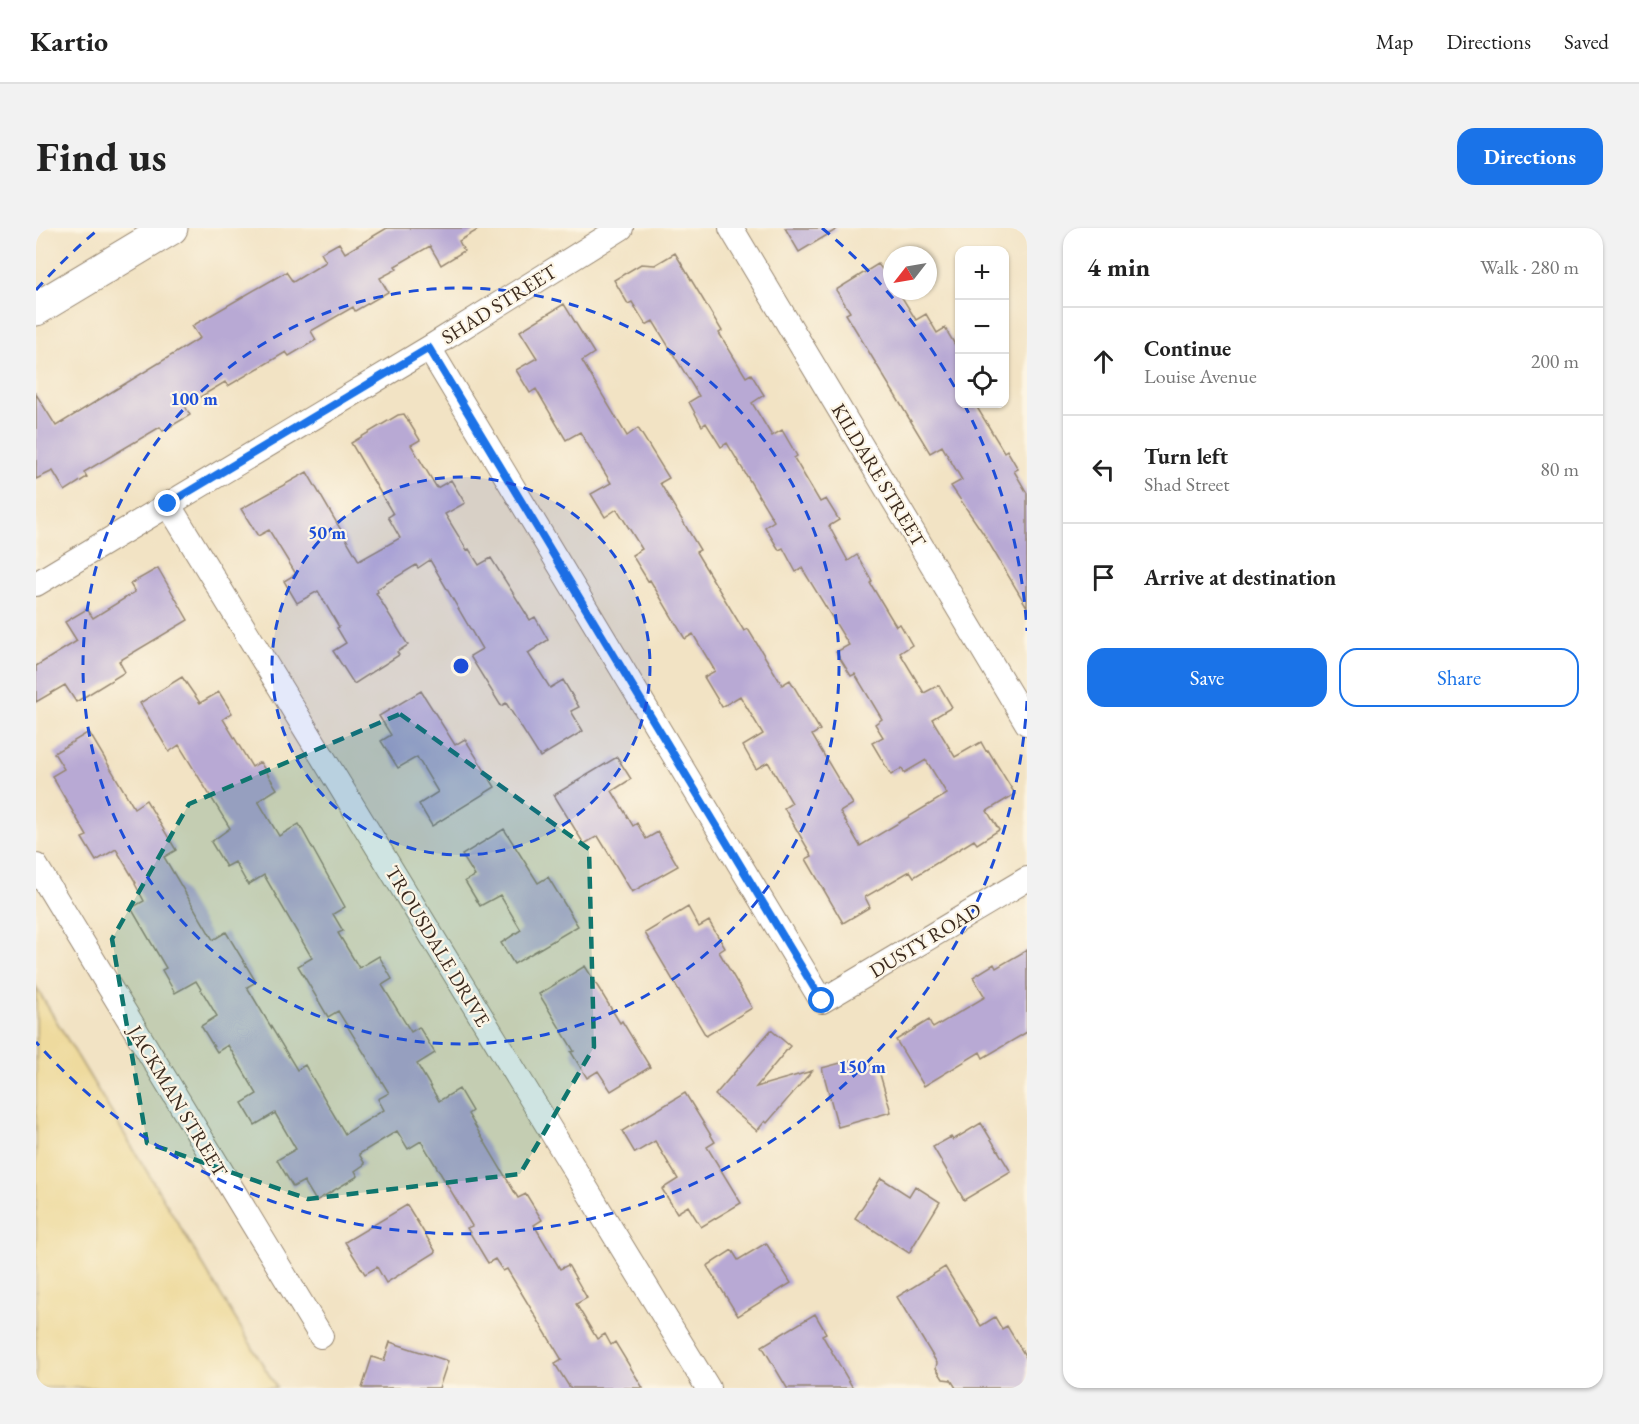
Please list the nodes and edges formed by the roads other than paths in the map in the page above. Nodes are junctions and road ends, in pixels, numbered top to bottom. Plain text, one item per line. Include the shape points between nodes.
1 (171, 228) edge
2 (621, 228) edge
3 (731, 228) edge
4 (36, 309) edge
5 (429, 348) junction
6 (168, 504) junction
7 (36, 584) edge
8 (1027, 723) edge
9 (36, 866) edge
10 (1027, 879) edge
11 (321, 1336) dead end
12 (708, 1388) edge

1 - 4 main road
2 - 5 street, SHAD STREET
3 - 8 street, KILDARE STREET
5 - 6 street, SHAD STREET
5 - 10 street, DUSTY ROAD via 822,1001
6 - 7 street, SHAD STREET
6 - 12 street, TROUSDALE DRIVE
9 - 11 street, JACKMAN STREET

